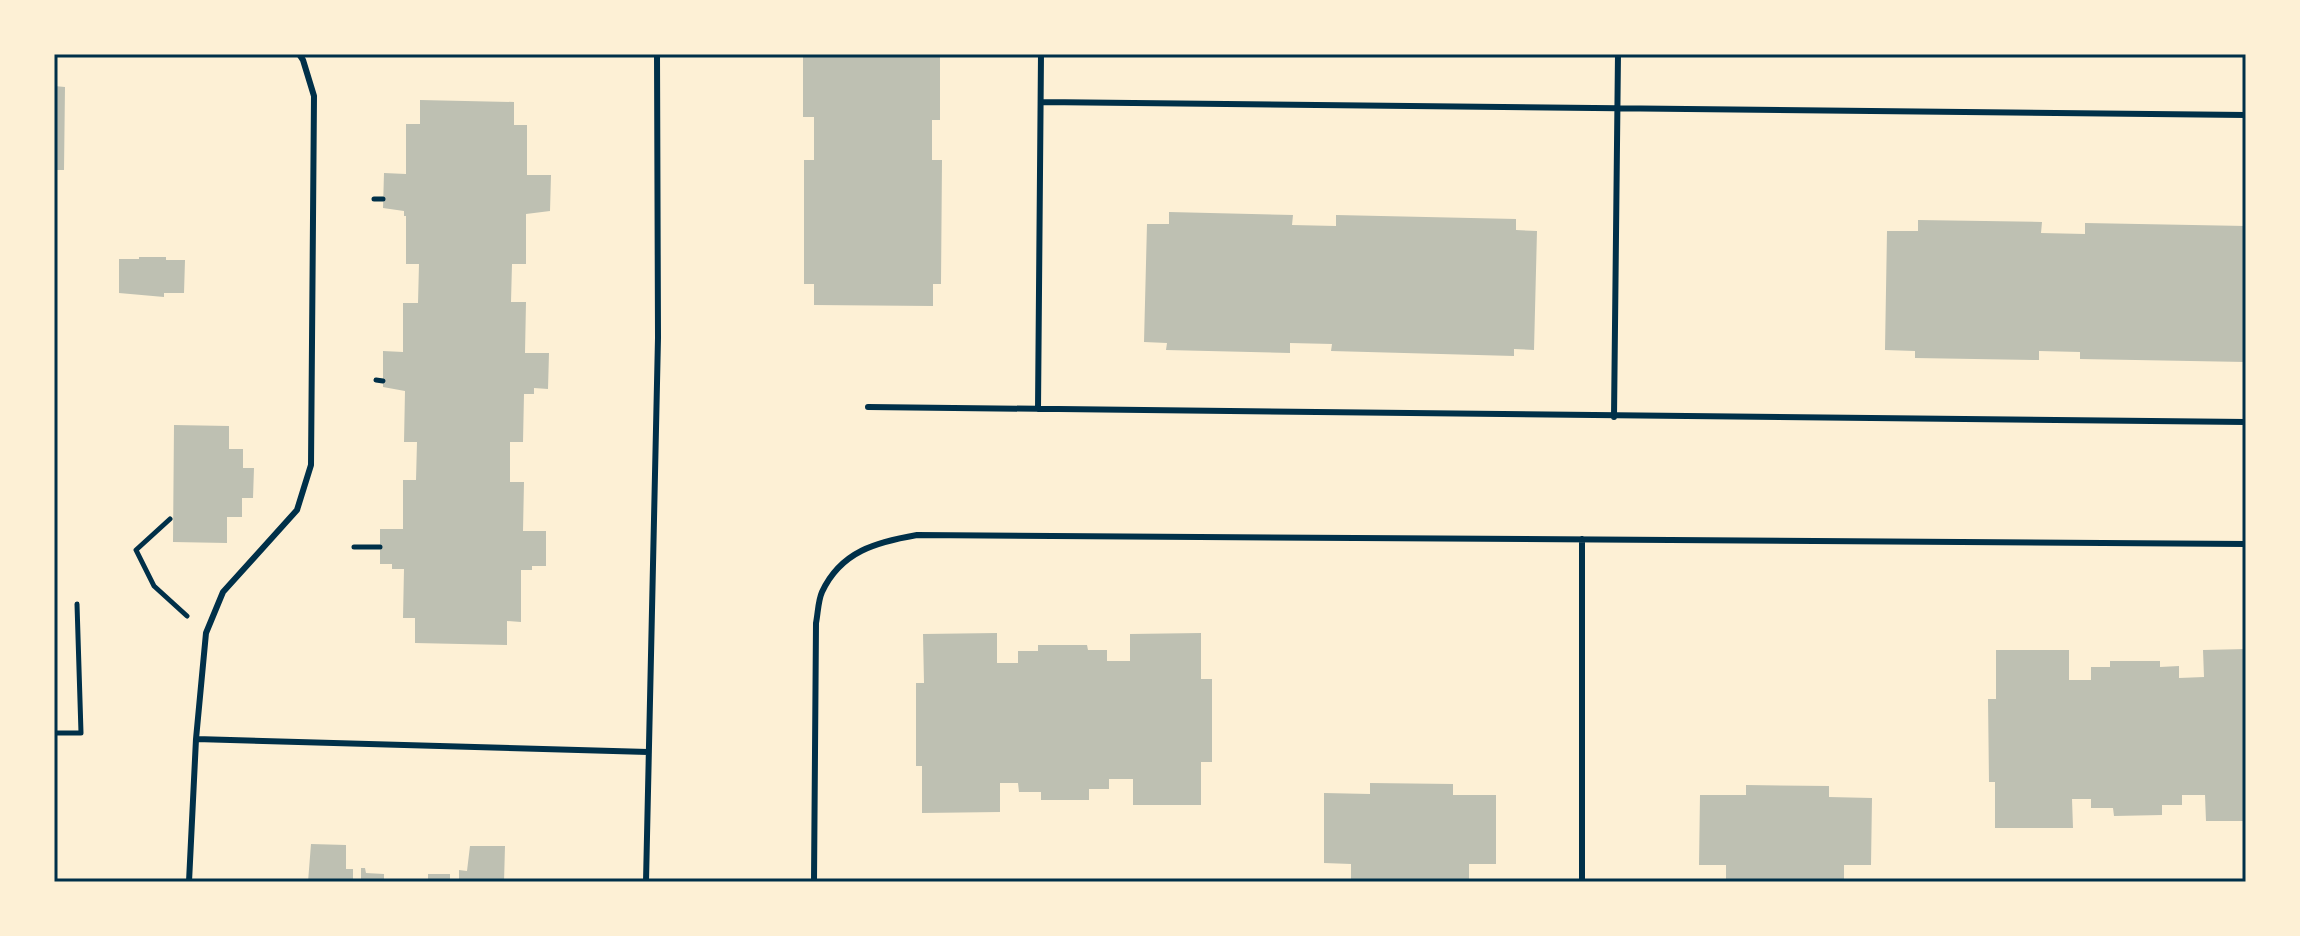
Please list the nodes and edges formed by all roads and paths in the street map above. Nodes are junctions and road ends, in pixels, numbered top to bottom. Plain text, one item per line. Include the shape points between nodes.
1 (299, 54) edge
2 (657, 54) edge
3 (1041, 54) edge
4 (1618, 54) edge
5 (1041, 102) junction
6 (1618, 108) junction
7 (2246, 115) edge
8 (374, 199) dead end
9 (383, 199) dead end
10 (868, 407) dead end
11 (1038, 409) junction
12 (1614, 417) junction
13 (2246, 422) edge
14 (170, 519) dead end
15 (1582, 539) junction
16 (2246, 544) edge
17 (354, 547) dead end
18 (380, 547) dead end
19 (77, 604) dead end
20 (206, 633) junction
21 (54, 733) edge
22 (196, 739) junction
23 (648, 752) junction
24 (189, 882) edge
25 (646, 882) edge
26 (814, 882) edge
27 (1582, 882) edge

1 - 20 lane via 314,96 311,465 297,510 223,592
2 - 23 lane via 658,338
3 - 5 lane
4 - 6 lane
5 - 6 lane
5 - 11 lane
6 - 7 lane
6 - 12 lane
8 - 9 path
10 - 11 lane
11 - 12 lane
12 - 13 lane
14 - 20 path via 136,550 154,586
15 - 16 lane
15 - 26 lane via 917,535 879,542 846,559 822,592 816,623
15 - 27 lane
17 - 18 path
19 - 21 path via 81,733
20 - 22 lane
22 - 23 lane
22 - 24 lane
23 - 25 lane

